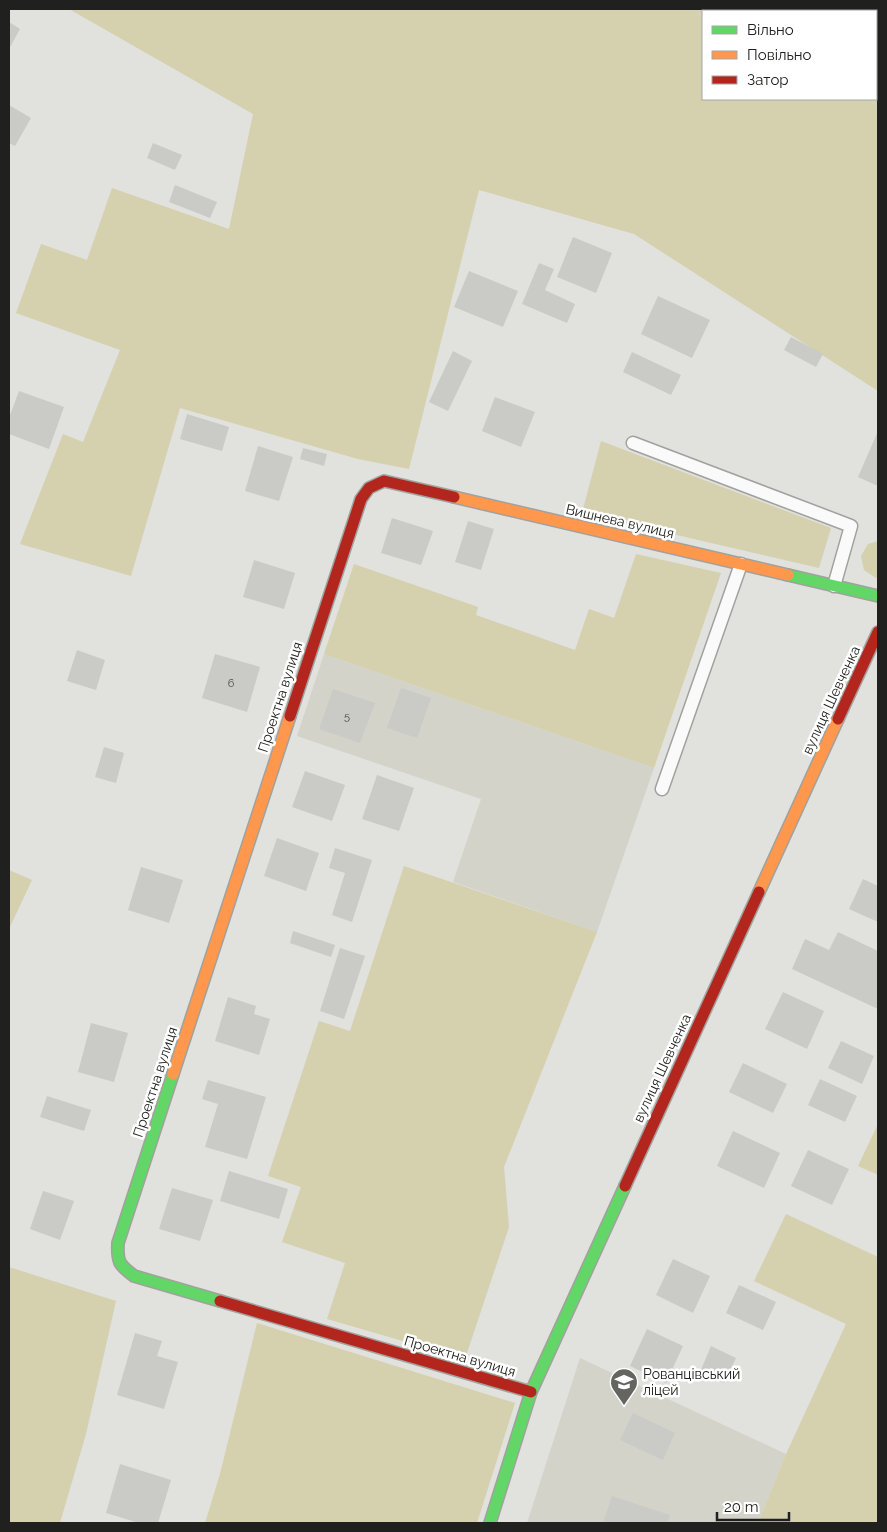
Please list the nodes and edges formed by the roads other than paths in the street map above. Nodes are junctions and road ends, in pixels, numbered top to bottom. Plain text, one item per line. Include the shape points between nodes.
1 (633, 443) dead end
2 (361, 499) joint
3 (741, 564) junction
4 (834, 586) junction
5 (878, 596) edge
6 (878, 632) edge
7 (662, 789) dead end
8 (531, 1392) junction
9 (490, 1523) edge

1 - 4 lane via 851,526
2 - 3 street, Вишнева вулиця via 369,488 384,481
2 - 8 street, Проектна вулиця via 118,1243 117,1259 134,1276
3 - 4 street, Вишнева вулиця
3 - 7 lane
4 - 5 street, Вишнева вулиця
6 - 8 street, вулиця Шевченка
8 - 9 street, вулиця Шевченка

